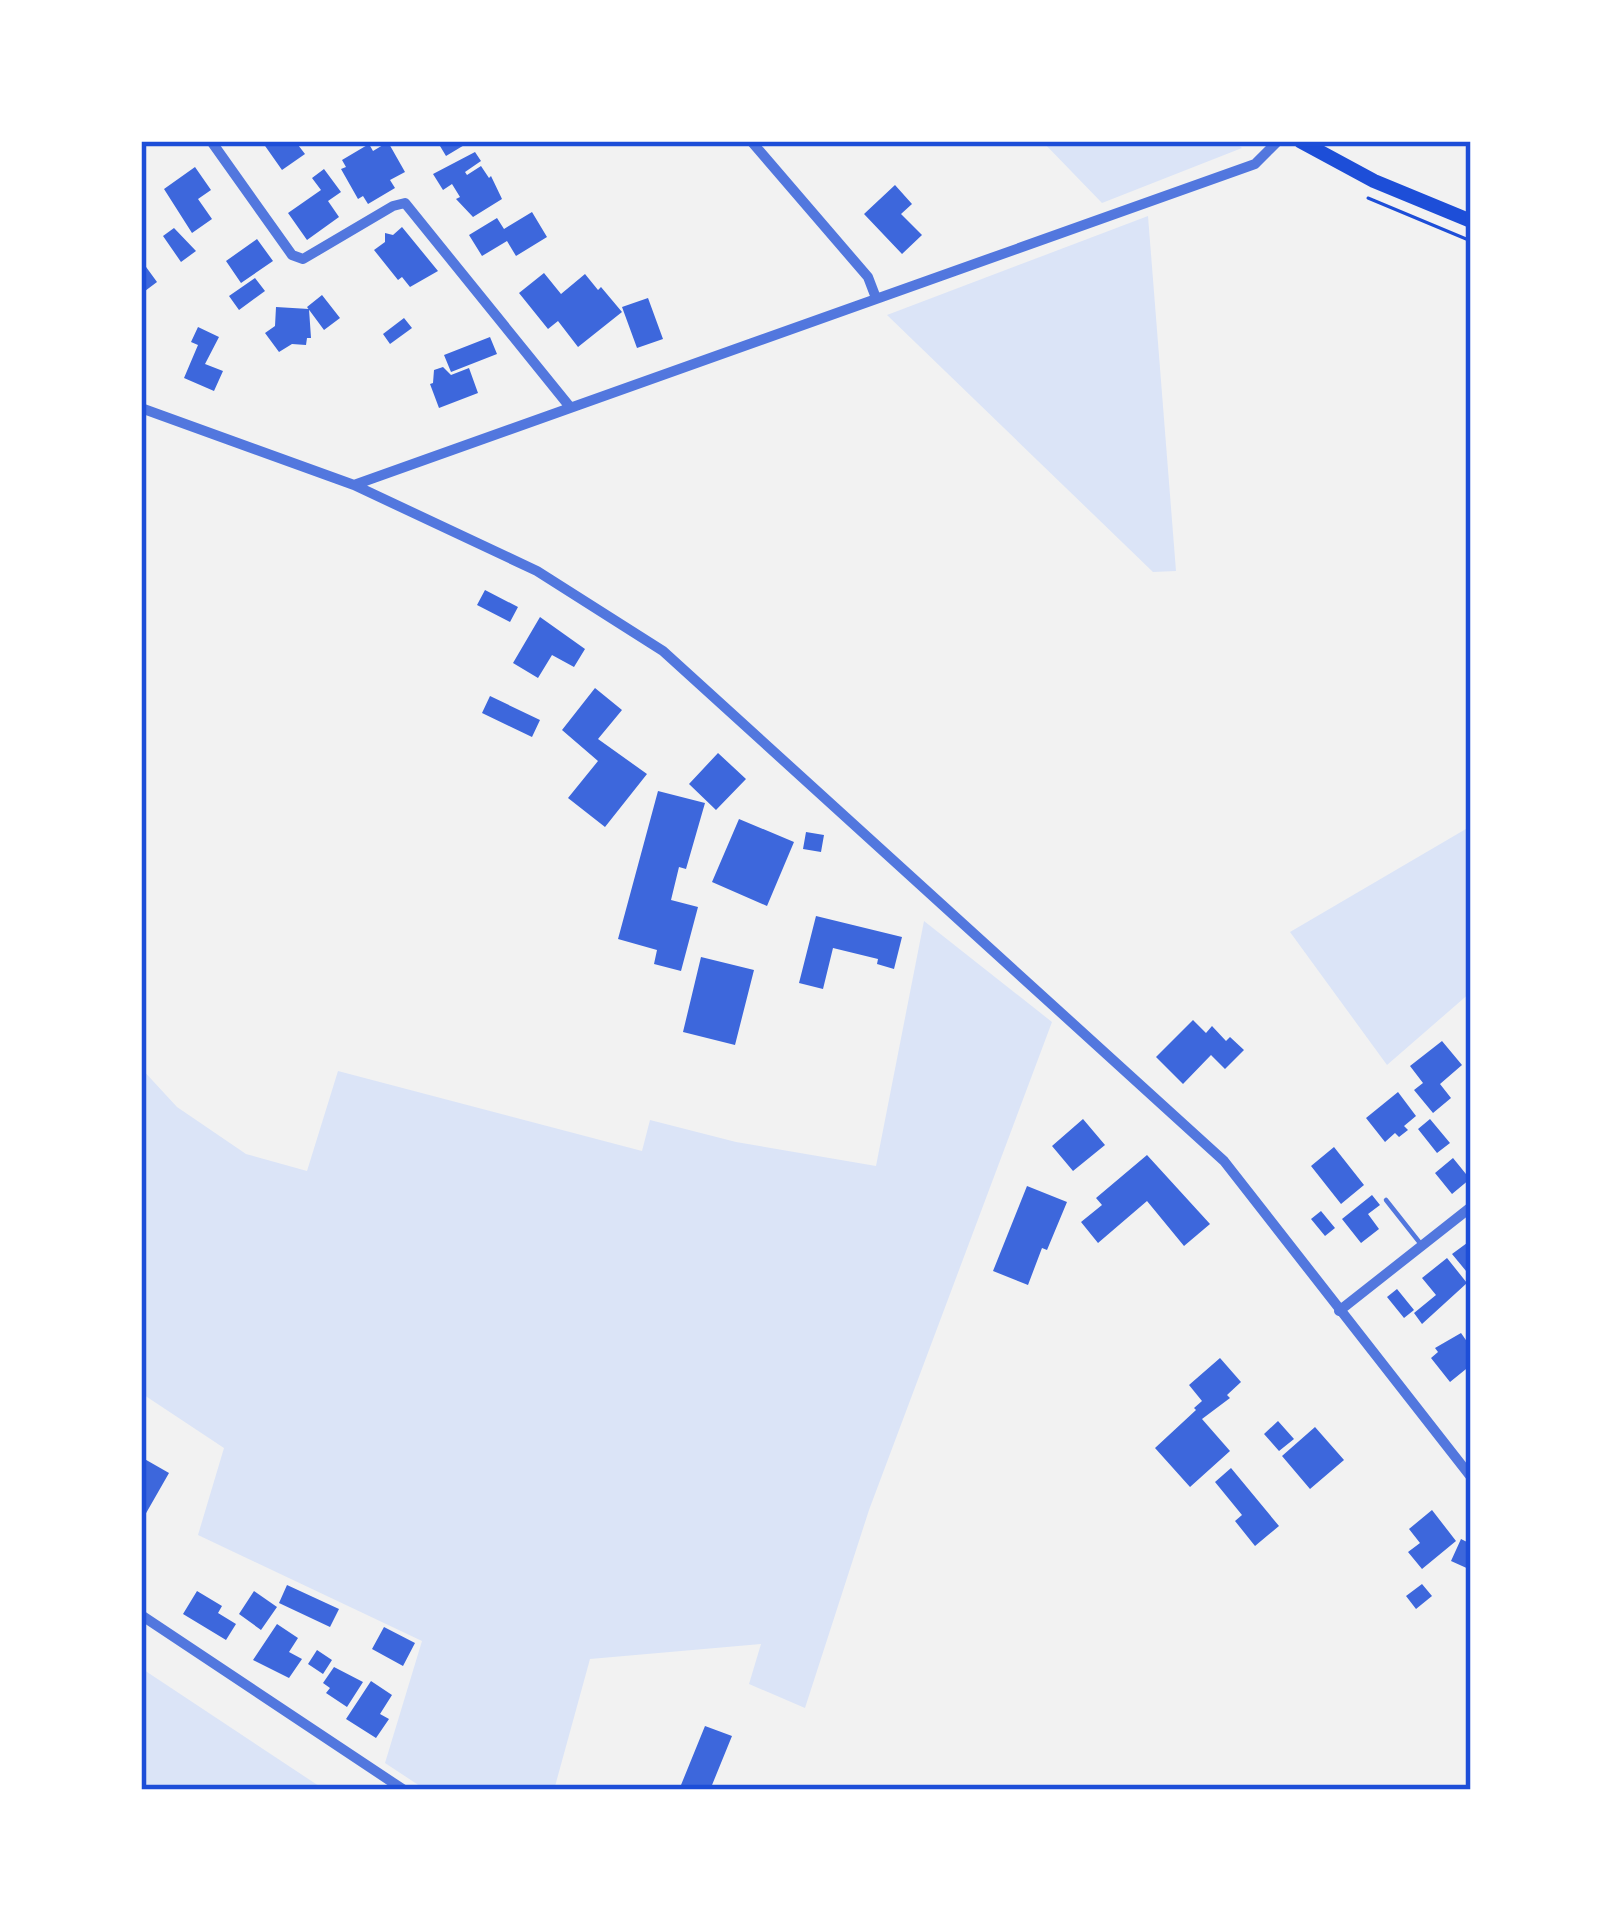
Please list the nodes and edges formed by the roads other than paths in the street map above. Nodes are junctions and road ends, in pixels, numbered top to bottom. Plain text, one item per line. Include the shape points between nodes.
1 (211, 141) edge
2 (751, 141) edge
3 (1278, 141) edge
4 (1300, 141) edge
5 (1471, 221) edge
6 (876, 298) junction
7 (570, 406) junction
8 (141, 408) edge
9 (354, 485) junction
10 (1386, 1201) dead end
11 (1471, 1207) edge
12 (1422, 1245) junction
13 (1340, 1311) junction
14 (1471, 1477) edge
15 (141, 1615) edge
16 (404, 1790) edge

1 - 7 street via 292,255 303,259 405,203
2 - 6 street via 868,277
3 - 6 street via 1255,164
4 - 5 main road
6 - 7 street
7 - 9 street
8 - 9 street
9 - 13 street via 537,571 663,651 1224,1160
10 - 12 lane
11 - 12 street
12 - 13 street
13 - 14 street
15 - 16 street

